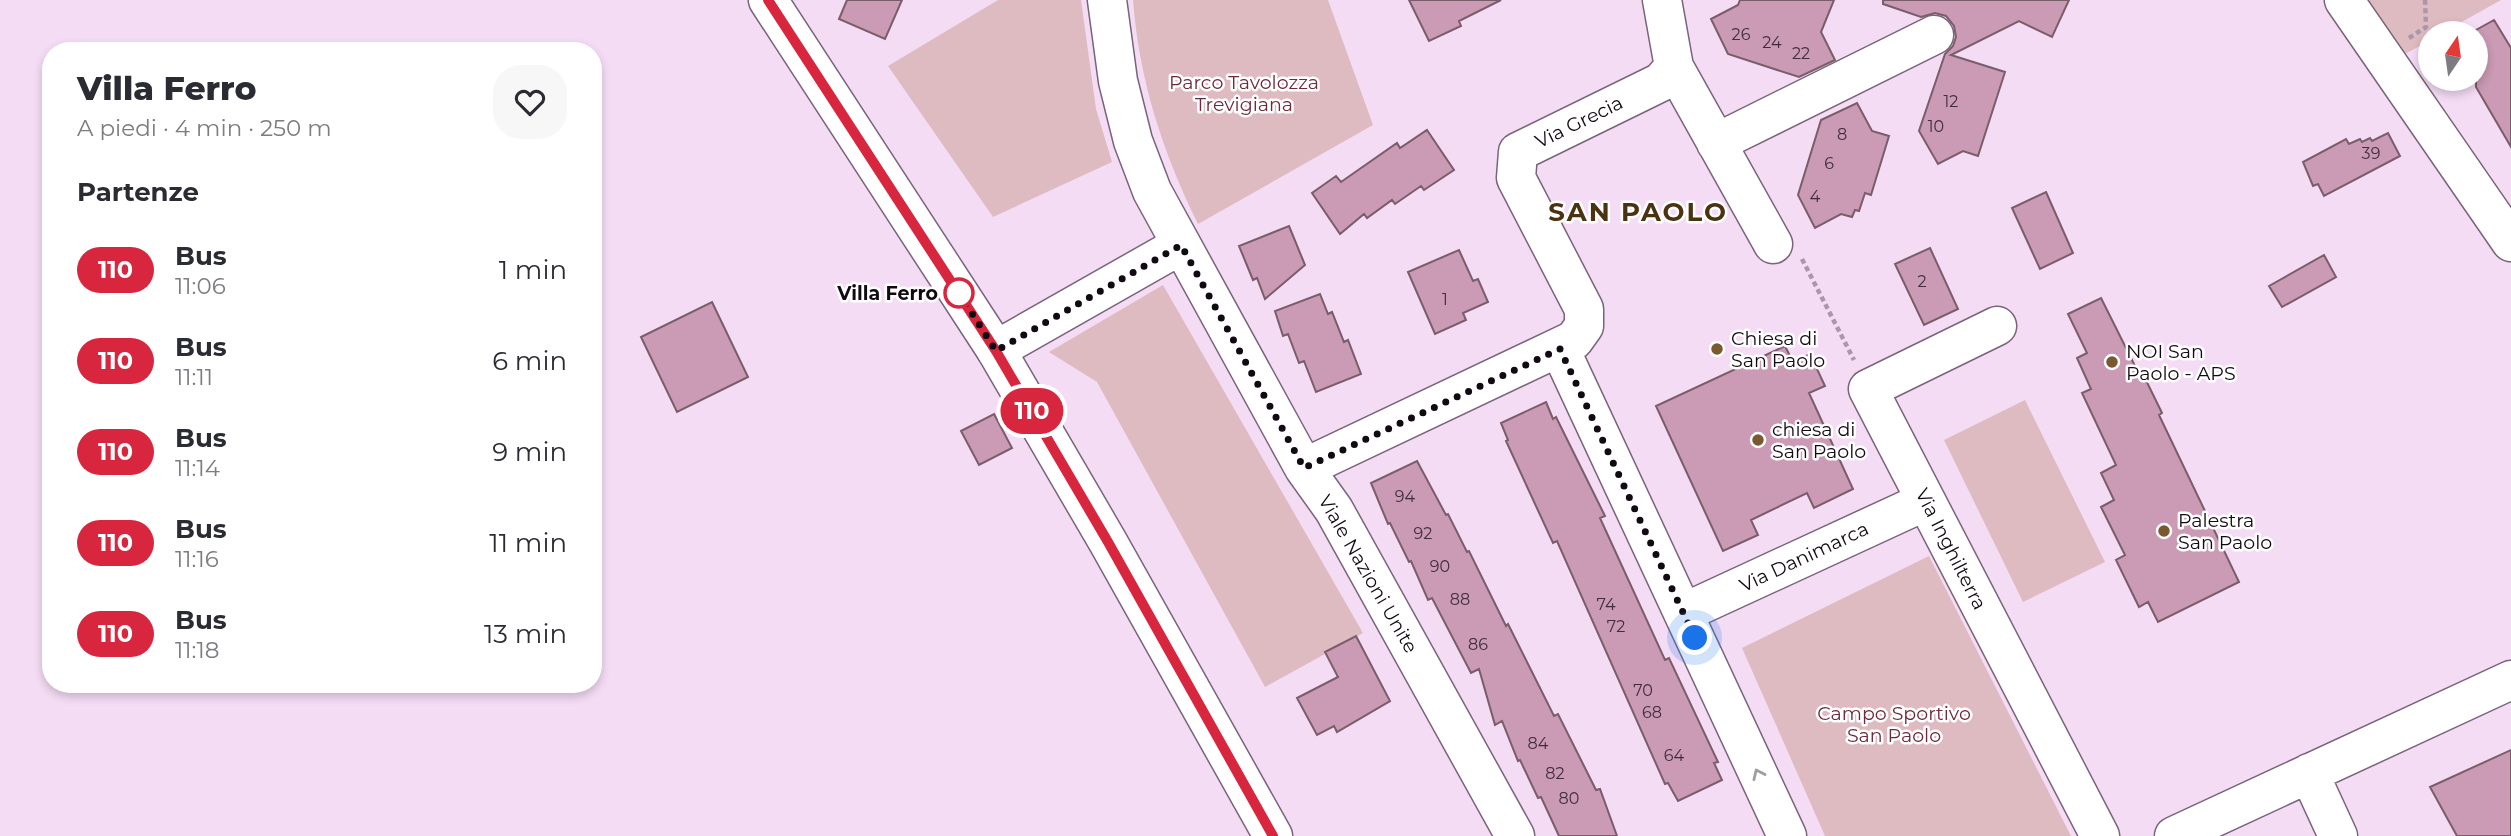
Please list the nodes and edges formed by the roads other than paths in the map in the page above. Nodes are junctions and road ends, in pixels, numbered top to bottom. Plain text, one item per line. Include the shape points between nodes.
1 (768, 0) edge
2 (1107, 0) edge
3 (1662, 0) edge
4 (2344, 0) edge
5 (1934, 35) dead end
6 (1674, 67) junction
7 (1716, 143) junction
8 (2505, 219) edge
9 (1773, 244) dead end
10 (1181, 245) junction
11 (1997, 326) dead end
12 (1560, 349) junction
13 (996, 351) junction
14 (1304, 468) junction
15 (1926, 501) junction
16 (1683, 613) junction
17 (2511, 680) edge
18 (2309, 773) junction
19 (1273, 836) edge
20 (1515, 836) edge
21 (1787, 836) edge
22 (2100, 836) edge
23 (2174, 836) edge
24 (2338, 836) edge

1 - 13 street
2 - 10 street, Viale Nazioni Unite via 1118,81 1133,141 1152,191
3 - 6 street
4 - 8 street
5 - 7 street
6 - 7 street
6 - 12 street, Via Grecia via 1661,82 1518,152 1516,178 1584,309 1584,326
7 - 9 street
10 - 13 street
10 - 14 street, Viale Nazioni Unite
11 - 15 street, Via Inghilterra via 1868,389
12 - 14 street, Via Grecia
12 - 16 street
13 - 19 street
14 - 20 street, Viale Nazioni Unite via 1334,510
15 - 16 street, Via Danimarca
15 - 22 street, Via Inghilterra
21 -> 16 street
17 - 18 street
18 - 23 street
18 - 24 street

